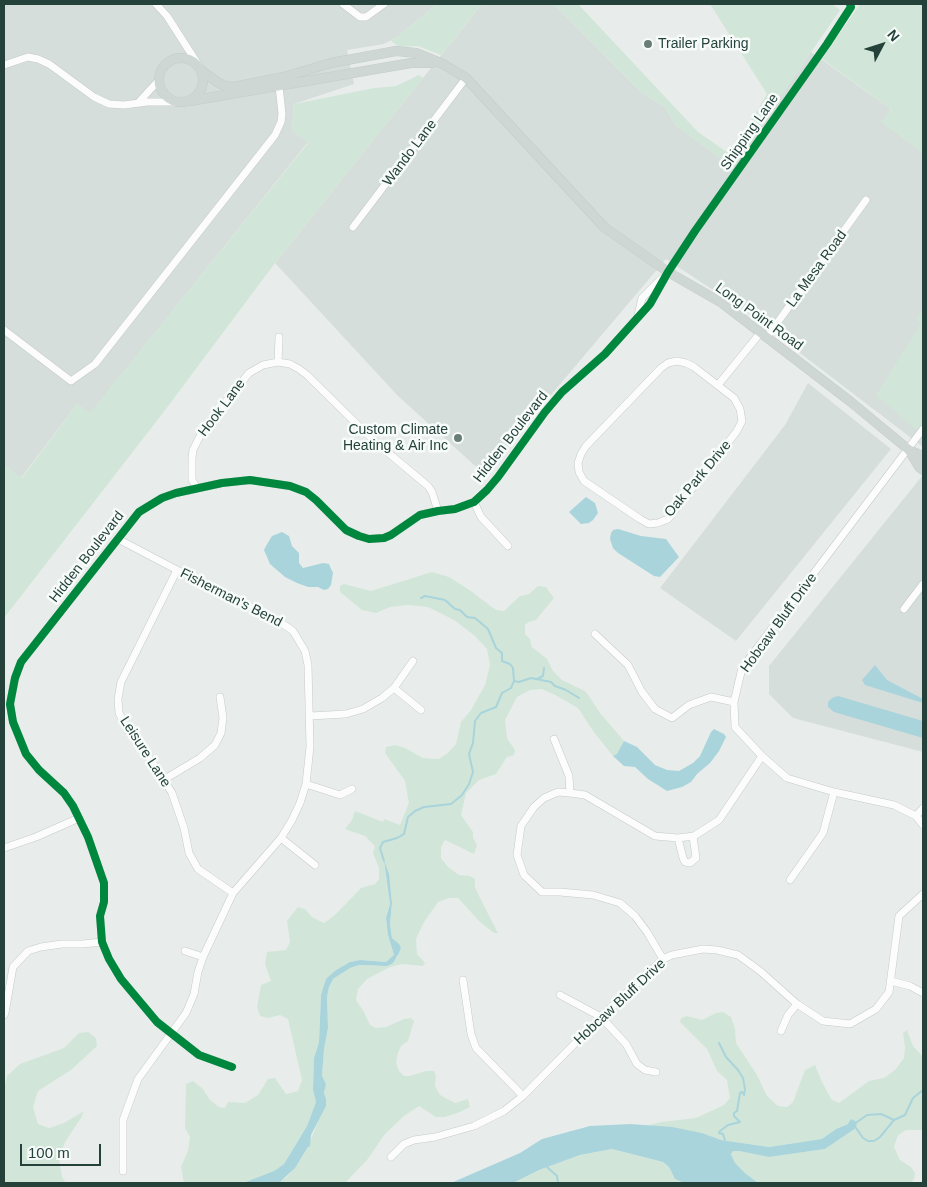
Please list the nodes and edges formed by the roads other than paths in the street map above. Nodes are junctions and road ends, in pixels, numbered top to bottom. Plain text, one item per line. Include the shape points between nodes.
1 (156, 4) edge
2 (343, 4) edge
3 (384, 4) edge
4 (851, 6) edge
5 (443, 64) junction
6 (4, 65) edge
7 (200, 68) junction
8 (466, 78) junction
9 (159, 80) junction
10 (279, 86) junction
11 (190, 101) junction
12 (176, 102) junction
13 (137, 104) junction
14 (866, 200) dead end
15 (353, 227) dead end
16 (668, 272) junction
17 (4, 330) edge
18 (764, 335) junction
19 (279, 337) dead end
20 (278, 362) junction
21 (718, 385) junction
22 (923, 429) edge
23 (909, 450) junction
24 (923, 456) edge
25 (923, 470) edge
26 (196, 488) junction
27 (474, 502) junction
28 (438, 511) junction
29 (118, 538) junction
30 (508, 546) dead end
31 (177, 570) junction
32 (923, 584) edge
33 (904, 608) dead end
34 (595, 634) dead end
35 (413, 661) dead end
36 (394, 688) junction
37 (220, 697) dead end
38 (734, 702) junction
39 (7, 706) edge
40 (421, 710) dead end
41 (310, 716) junction
42 (554, 739) dead end
43 (762, 756) junction
44 (165, 779) junction
45 (306, 784) junction
46 (352, 789) dead end
47 (834, 792) junction
48 (570, 793) junction
49 (923, 808) edge
50 (916, 816) junction
51 (79, 818) junction
52 (923, 825) edge
53 (693, 836) junction
54 (281, 838) junction
55 (678, 838) junction
56 (4, 848) edge
57 (315, 866) dead end
58 (790, 880) dead end
59 (233, 893) junction
60 (923, 894) edge
61 (102, 942) junction
62 (185, 951) dead end
63 (203, 957) junction
64 (663, 959) junction
65 (463, 980) dead end
66 (891, 981) junction
67 (923, 993) edge
68 (560, 995) dead end
69 (797, 1004) junction
70 (4, 1015) edge
71 (601, 1017) junction
72 (781, 1031) dead end
73 (171, 1034) junction
74 (232, 1067) dead end
75 (656, 1072) dead end
76 (523, 1096) junction
77 (391, 1157) dead end
78 (123, 1172) dead end

1 - 7 street
2 - 3 street via 360,17 366,17
4 - 16 street, Shipping Lane
5 - 7 main road, Long Point Road via 416,53 396,51 234,86 217,82
5 - 8 main road, Long Point Road
5 - 10 main road via 411,62
6 - 13 street via 28,57 38,59 109,104
7 - 9 main road via 185,59 172,60 162,70
7 - 11 main road via 203,86
8 - 15 street, Wando Lane
8 - 16 main road, Long Point Road via 598,223
9 - 12 main road via 164,94
9 - 13 street
10 - 11 main road
10 - 17 street via 282,114 275,135 95,364 71,381
11 - 12 main road
12 - 13 street
14 - 18 street, La Mesa Road
16 - 18 main road, Long Point Road via 722,303
16 - 27 street, Hidden Boulevard via 642,298 638,316 605,354 562,392 498,477
18 - 21 street, La Mesa Road
18 - 23 main road, Long Point Road
19 - 20 street
20 - 26 street, Hook Lane via 249,372 202,432 192,458 192,480
20 - 28 street via 294,366 307,375 374,441 428,486
21 - 21 street, Oak Park Drive via 734,398 742,421 734,436 668,519 649,524 582,478 578,463 586,446 668,363 686,363
22 - 23 street, Hobcaw Bluff Drive
23 - 24 main road, Long Point Road
23 - 25 main road, Long Point Road
23 - 38 street, Hobcaw Bluff Drive via 742,668
26 - 28 street, Hidden Boulevard via 250,480 290,486 306,492 346,530 369,539 384,538 420,515
26 - 29 street, Hidden Boulevard via 151,504 139,512
27 - 28 street, Hidden Boulevard
27 - 30 street via 481,517
29 - 31 street, Fisherman's Bend
29 - 39 street, Hidden Boulevard via 21,662
31 - 41 street, Fisherman's Bend via 293,631 305,651 308,665
31 - 44 street, Leisure Lane via 121,682 118,699 128,730
32 - 33 street
34 - 38 street via 628,665 655,709 672,718 689,705 711,697
35 - 36 street
36 - 40 street
36 - 41 street via 363,710
37 - 44 street via 224,718 215,745
38 - 43 street, Hobcaw Bluff Drive via 735,727
39 - 51 street, Hidden Boulevard via 26,754 64,793
41 - 45 street, Fisherman's Bend
42 - 48 street via 569,776
43 - 47 street, Hobcaw Bluff Drive via 787,778
43 - 53 street via 719,820
44 - 59 street, Leisure Lane via 184,828 189,853 198,869
45 - 46 street via 340,795
45 - 54 street, Fisherman's Bend via 300,803
47 - 50 street, Hobcaw Bluff Drive via 894,805
47 - 58 street via 823,833
48 - 55 street via 585,795 655,836
48 - 64 street via 558,792 544,798 521,826 517,855 524,875 542,892 593,895 620,903 635,916
49 - 50 street
50 - 52 street, Hobcaw Bluff Drive
51 - 56 street
51 - 61 street, Hidden Boulevard via 104,883 100,916
53 - 55 street
53 - 55 street via 696,858 690,863 683,858
54 - 57 street
54 - 59 street, Fisherman's Bend
59 - 63 street, Fisherman's Bend
60 - 66 street, Hobcaw Bluff Drive via 899,916
61 - 70 street via 62,944 28,951 13,967
61 - 73 street, Hidden Boulevard via 121,979
62 - 63 street
63 - 73 street, Fisherman's Bend via 192,1000
64 - 69 street, Hobcaw Bluff Drive via 703,949 738,955
64 - 71 street, Hobcaw Bluff Drive
65 - 76 street via 476,1048
66 - 67 street
66 - 69 street, Hobcaw Bluff Drive via 890,992 876,1008 850,1024 822,1021
68 - 71 street
69 - 72 street
71 - 75 street via 626,1044 637,1064
71 - 76 street, Hobcaw Bluff Drive
73 - 74 street, Hidden Boulevard via 199,1055
73 - 78 street, Fisherman's Bend via 138,1079 123,1120
76 - 77 street, Hobcaw Bluff Drive via 504,1111 474,1126 414,1140 404,1144

